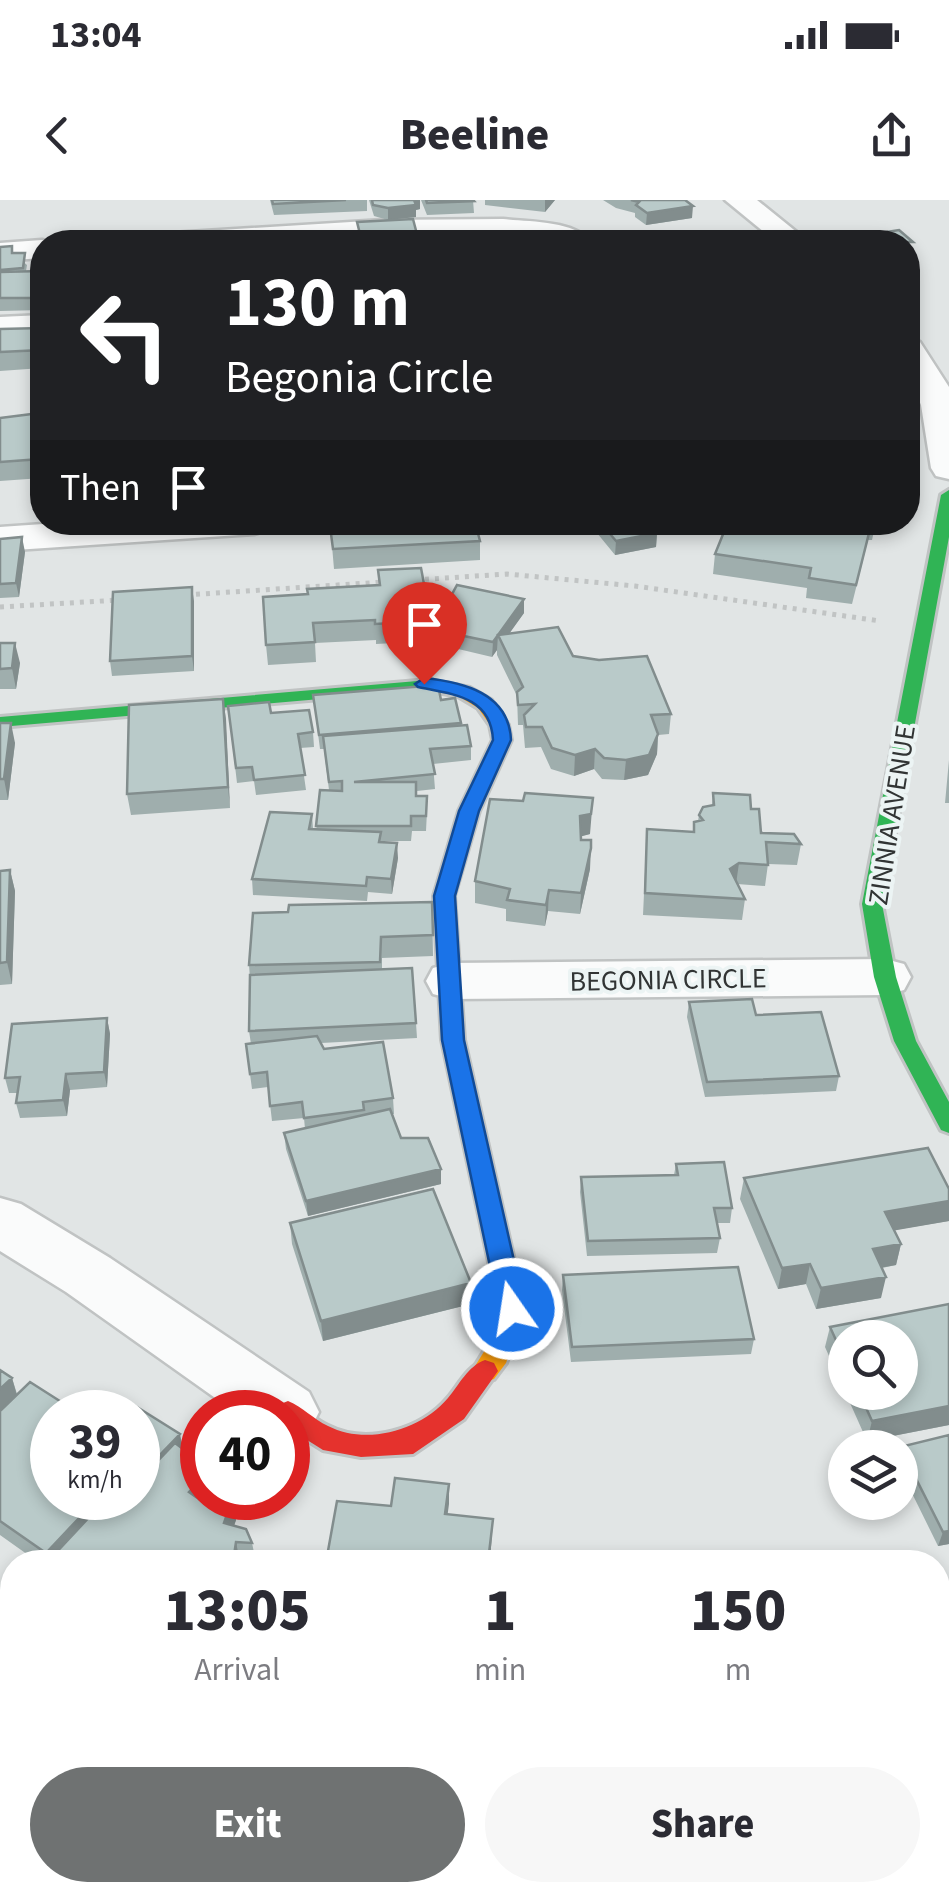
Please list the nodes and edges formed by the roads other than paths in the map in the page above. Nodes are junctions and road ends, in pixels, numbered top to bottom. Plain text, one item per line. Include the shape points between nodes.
1 (745, 202) edge
2 (411, 230) edge
3 (540, 230) edge
4 (779, 230) edge
5 (30, 251) edge
6 (0, 252) edge
7 (30, 326) edge
8 (0, 327) edge
9 (920, 364) edge
10 (945, 408) edge
11 (949, 468) edge
12 (949, 495) edge
13 (60, 535) edge
14 (0, 539) edge
15 (0, 722) edge
16 (885, 977) junction
17 (452, 981) junction
18 (949, 1124) edge
19 (0, 1222) edge
20 (254, 1390) edge
21 (310, 1429) edge

1 - 4 street
2 - 3 street
5 - 6 street
7 - 8 street
9 - 10 street
10 - 11 street
12 - 16 street, ZINNIA AVENUE via 872,904
13 - 14 street
15 - 17 street via 424,684 454,686 481,698 502,740 469,811 444,896
16 - 17 street, BEGONIA CIRCLE
16 - 18 street, ZINNIA AVENUE via 905,1040
17 - 21 street via 453,1040 512,1309 497,1355 454,1410 414,1442 361,1444
19 - 20 street

